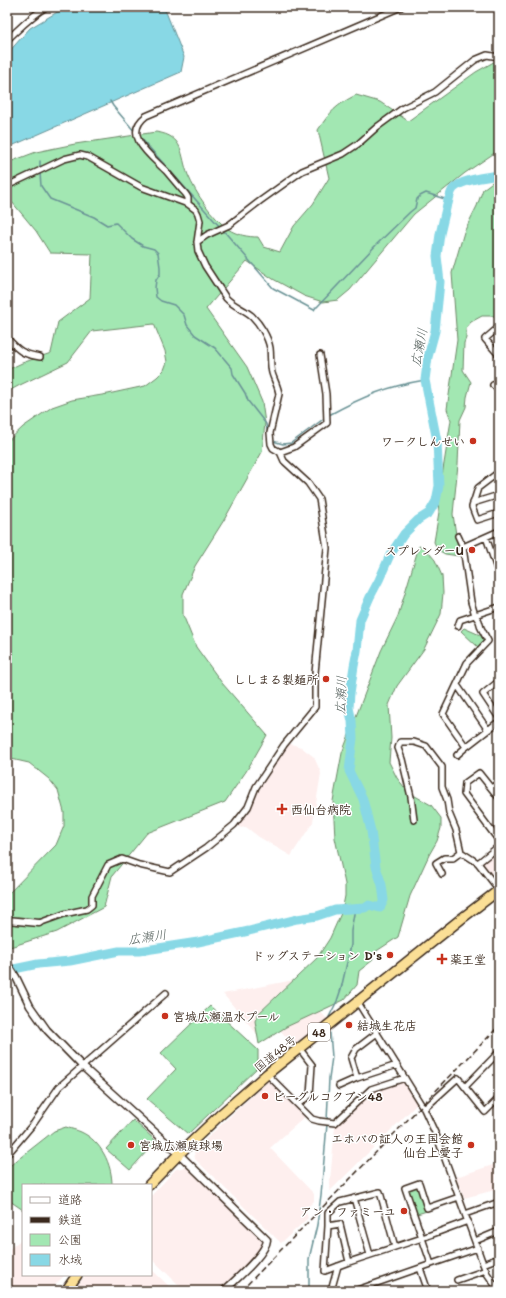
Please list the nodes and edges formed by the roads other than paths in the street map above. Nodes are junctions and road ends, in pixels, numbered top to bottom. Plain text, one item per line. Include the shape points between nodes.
1 (46, 7) edge
2 (401, 7) edge
3 (7, 40) edge
4 (499, 57) edge
5 (7, 186) edge
6 (188, 204) junction
7 (197, 242) junction
8 (499, 327) edge
9 (7, 338) edge
10 (320, 355) dead end
11 (499, 355) edge
12 (40, 357) dead end
13 (493, 385) dead end
14 (499, 390) edge
15 (280, 452) junction
16 (499, 472) edge
17 (499, 496) edge
18 (473, 503) junction
19 (499, 513) edge
20 (499, 531) edge
21 (458, 536) dead end
22 (486, 537) junction
23 (463, 547) junction
24 (499, 575) edge
25 (499, 607) edge
26 (475, 615) junction
27 (458, 626) dead end
28 (499, 681) edge
29 (457, 685) junction
30 (498, 721) edge
31 (488, 730) junction
32 (466, 748) junction
33 (457, 755) dead end
34 (499, 783) edge
35 (491, 788) junction
36 (499, 798) edge
37 (414, 820) dead end
38 (499, 841) edge
39 (499, 846) edge
40 (461, 852) junction
41 (478, 863) junction
42 (442, 874) dead end
43 (499, 890) edge
44 (7, 920) edge
45 (39, 923) joint
46 (7, 962) edge
47 (166, 994) dead end
48 (357, 1001) junction
49 (377, 1034) junction
50 (299, 1048) junction
51 (499, 1052) edge
52 (397, 1065) junction
53 (83, 1067) junction
54 (267, 1074) junction
55 (357, 1078) junction
56 (405, 1078) junction
57 (339, 1086) dead end
58 (465, 1087) junction
59 (499, 1098) edge
60 (298, 1104) junction
61 (424, 1109) junction
62 (179, 1154) junction
63 (7, 1155) edge
64 (150, 1184) edge
65 (459, 1196) junction
66 (354, 1198) junction
67 (499, 1202) edge
68 (465, 1214) junction
69 (468, 1221) junction
70 (328, 1226) junction
71 (499, 1232) edge
72 (422, 1238) junction
73 (475, 1240) junction
74 (396, 1247) junction
75 (478, 1248) junction
76 (370, 1255) junction
77 (499, 1258) edge
78 (349, 1262) junction
79 (431, 1264) junction
80 (483, 1264) junction
81 (338, 1266) junction
82 (420, 1268) junction
83 (486, 1270) junction
84 (76, 1276) edge
85 (457, 1280) dead end
86 (66, 1291) edge
87 (224, 1291) edge
88 (331, 1291) edge
89 (354, 1291) edge
90 (428, 1291) edge
91 (499, 1291) edge

1 - 3 street
2 - 6 street via 140,120 137,130 140,143 188,197
4 - 7 street via 487,55 475,60 435,92 403,108 358,144 342,154 302,171 229,225
5 - 6 street via 64,159 80,155 149,191
6 - 7 street via 196,210 200,218
7 - 15 street via 201,257 222,293 257,322 270,347 272,372 279,394 270,441 273,448
8 - 11 street via 485,339
9 - 12 street via 22,352
10 - 15 street via 327,423 294,447
13 - 14 street
15 - 45 street via 284,461 308,483 320,499 327,548 315,673 315,707 284,745 256,787 248,808 234,825 206,848 170,872 122,859 108,865 92,896 92,905 87,909
16 - 18 street via 478,488
17 - 18 street
18 - 19 street via 477,520
20 - 22 street
21 - 23 street
22 - 23 street
22 - 24 street
23 - 26 street via 469,593
25 - 26 street
26 - 27 street via 460,620
26 - 29 street via 488,641 468,663
28 - 30 street via 483,694
29 - 31 street
29 - 32 street via 443,714
30 - 31 street
31 - 32 street
32 - 33 street
34 - 35 street
35 - 36 street
35 - 38 street via 479,773 465,783 464,794
37 - 40 street via 411,797 398,748 400,742 414,742 426,746 442,767 442,787
39 - 41 street
40 - 41 street
40 - 42 street via 453,858 444,858 436,863
41 - 43 street
43 - 48 highway, 国道48号 / 48
44 - 45 street
46 - 53 street via 30,1006 47,1030
47 - 53 street
48 - 49 street
48 - 50 highway, 国道48号 / 48
49 - 52 street
49 - 55 street via 356,1049 351,1058
50 - 54 highway, 国道48号 / 48
50 - 60 street via 312,1065 310,1095
51 - 58 street
52 - 55 street
52 - 56 street
53 - 62 street
53 - 63 street via 59,1087 34,1123
54 - 60 street
54 - 62 highway, 国道48号 / 48
55 - 57 street
56 - 60 street via 371,1089 335,1123 312,1119
56 - 61 street
58 - 59 street via 485,1112
58 - 61 street via 458,1078
61 - 65 street
62 - 64 highway, 国道48号 / 48
62 - 87 street via 267,1240 266,1248
65 - 68 street
65 - 72 street via 427,1208 419,1183 405,1188
66 - 70 street via 340,1202 328,1212
66 - 74 street via 380,1192
66 - 76 street
67 - 68 street
68 - 69 street
69 - 72 street
69 - 73 street
70 - 78 street via 340,1224
70 - 81 street via 325,1271
71 - 73 street
72 - 74 street
72 - 79 street
73 - 75 street
74 - 76 street
75 - 79 street
75 - 80 street
76 - 78 street
77 - 80 street
78 - 81 street
79 - 82 street
80 - 83 street
81 - 88 street
82 - 89 street
82 - 90 street
83 - 85 street
83 - 91 street
84 - 86 highway

